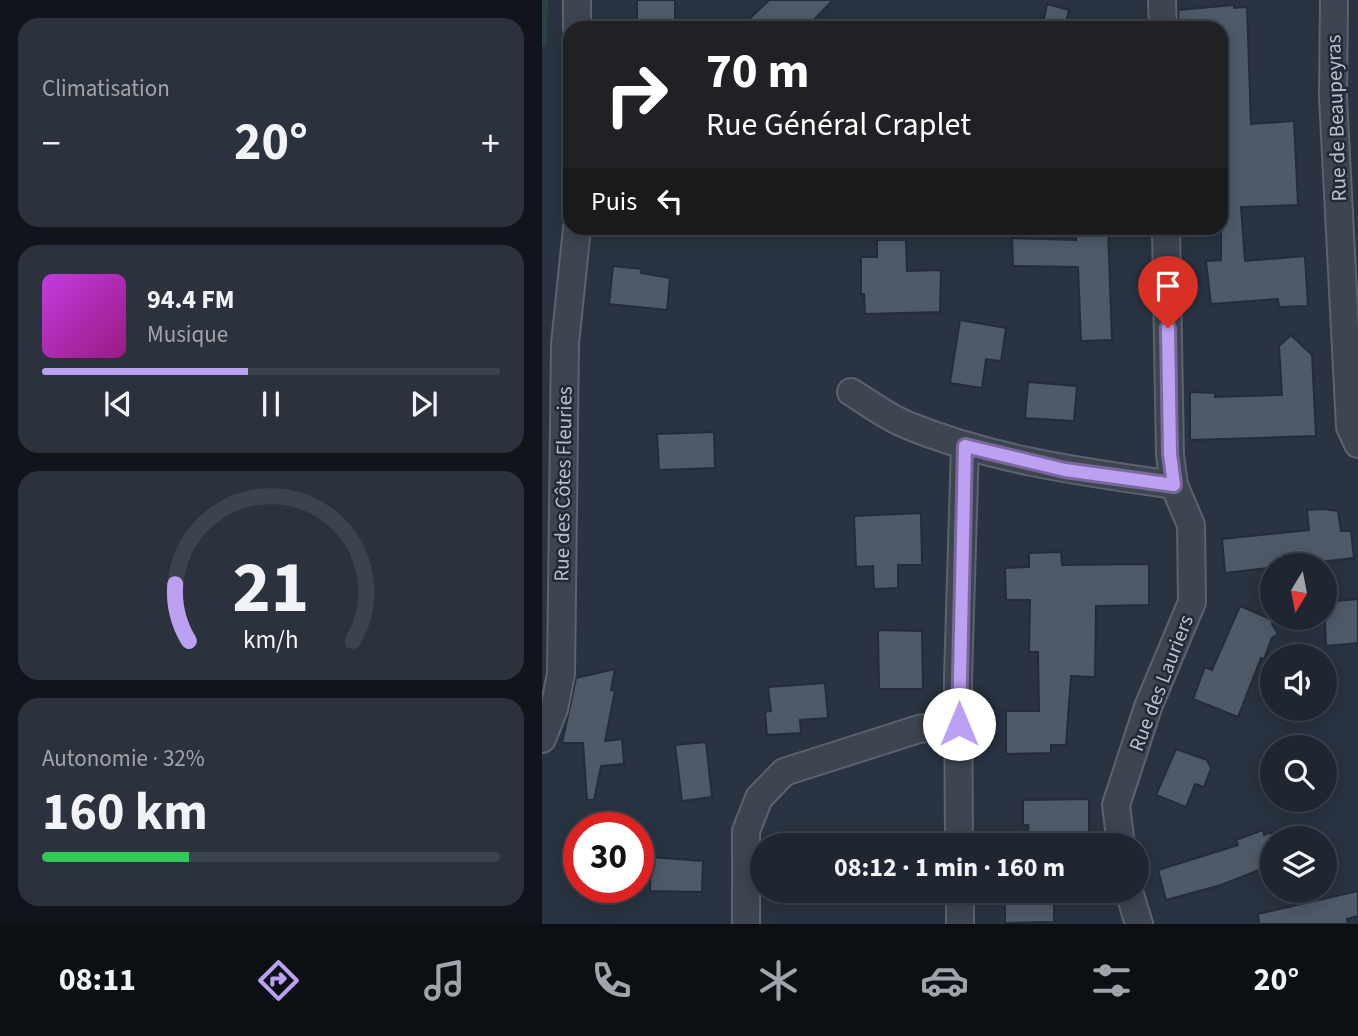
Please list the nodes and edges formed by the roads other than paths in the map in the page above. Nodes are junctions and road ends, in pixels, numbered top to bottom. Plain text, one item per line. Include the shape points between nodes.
1 (577, 0) edge
2 (1162, 0) edge
3 (1334, 0) edge
4 (577, 21) edge
5 (1163, 21) edge
6 (576, 235) edge
7 (1167, 235) edge
8 (851, 392) dead end
9 (1358, 444) edge
10 (965, 446) junction
11 (1174, 485) junction
12 (959, 724) junction
13 (542, 739) edge
14 (959, 833) edge
15 (1120, 833) edge
16 (960, 903) edge
17 (1133, 903) edge
18 (746, 924) edge
19 (960, 924) edge
20 (1139, 924) edge

1 - 4 street
2 - 5 street
3 - 9 street, Rue de Beaupeyras via 1333,97 1350,427
6 - 13 street, Rue des Côtes Fleuries via 565,344 561,674
7 - 11 street, Rue des Lauriers
8 - 10 street via 904,424
10 - 11 street via 1065,470
10 - 12 street
11 - 15 street, Rue des Lauriers via 1191,525 1192,602 1148,707 1116,805
12 - 14 street
12 - 18 street via 919,729 784,772 759,798 746,831
16 - 19 street
17 - 20 street

